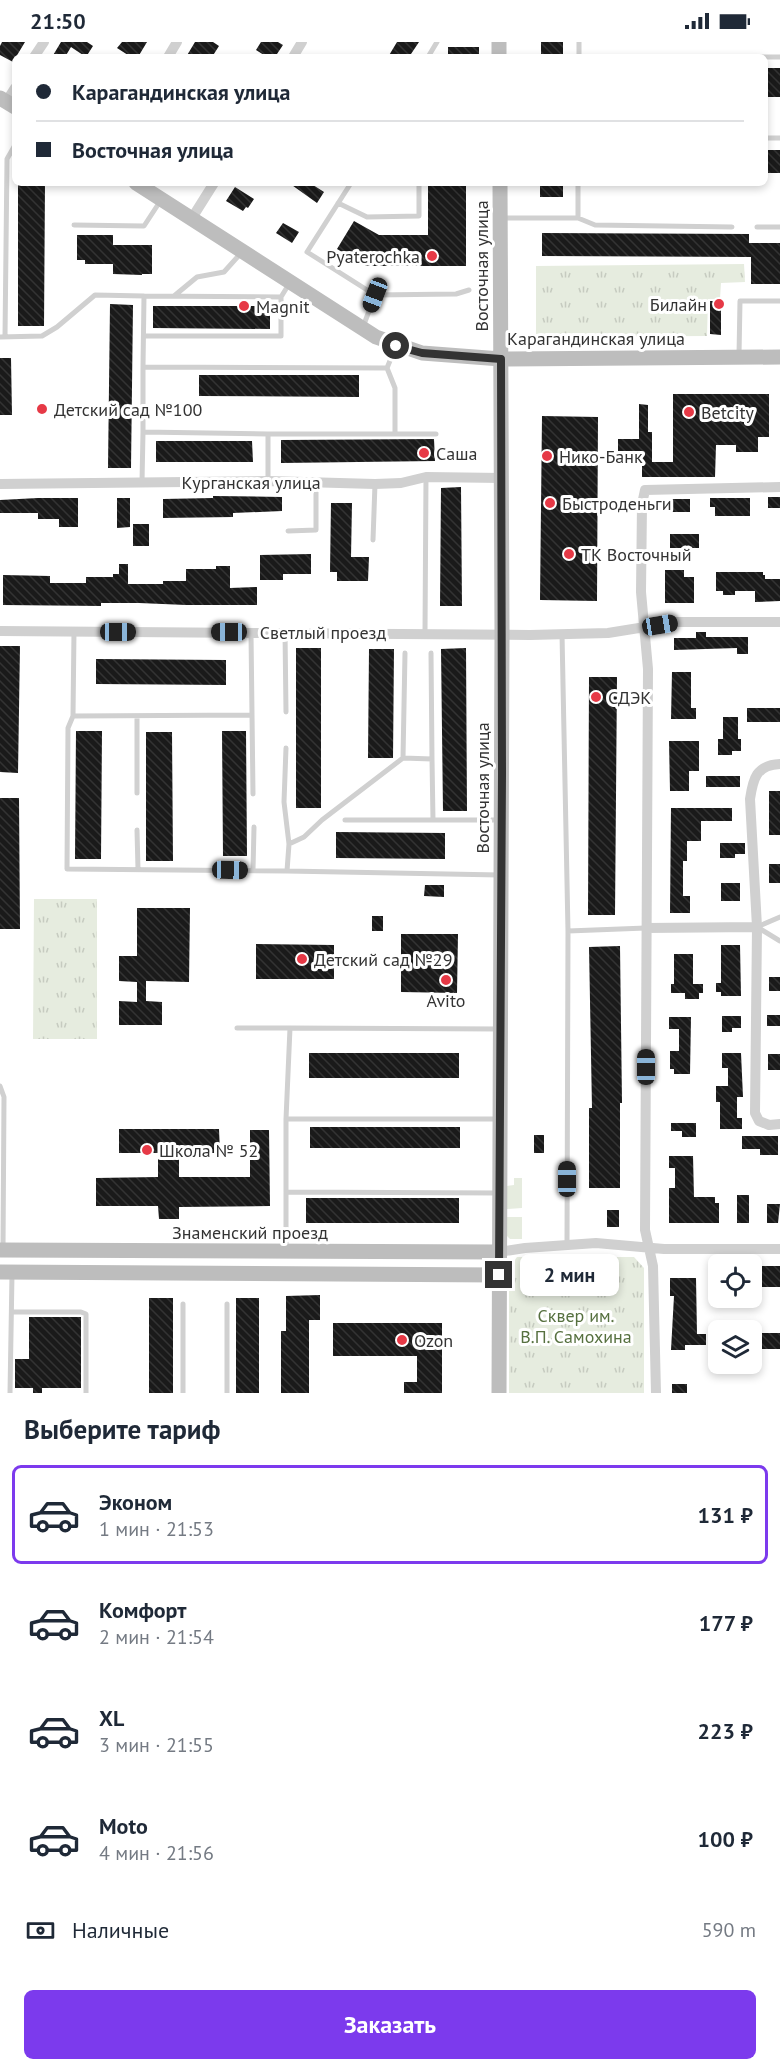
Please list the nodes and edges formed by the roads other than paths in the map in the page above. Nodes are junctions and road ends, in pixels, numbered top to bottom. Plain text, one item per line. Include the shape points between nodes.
1 (12, 150) edge
2 (141, 186) edge
3 (212, 186) edge
4 (349, 186) edge
5 (419, 186) edge
6 (500, 186) edge
7 (578, 186) edge
8 (162, 199) junction
9 (338, 203) junction
10 (192, 218) junction
11 (500, 218) junction
12 (578, 218) junction
13 (74, 225) dead end
14 (732, 227) dead end
15 (757, 227) dead end
16 (780, 227) edge
17 (242, 251) junction
18 (291, 282) junction
19 (469, 290) dead end
20 (375, 295) junction
21 (144, 296) junction
22 (174, 296) junction
23 (281, 297) junction
24 (780, 301) edge
25 (362, 329) junction
26 (144, 336) junction
27 (3, 337) edge
28 (396, 346) junction
29 (739, 357) junction
30 (780, 357) edge
31 (501, 359) junction
32 (143, 367) junction
33 (387, 368) junction
34 (143, 432) junction
35 (268, 434) junction
36 (395, 434) junction
37 (436, 434) dead end
38 (426, 477) junction
39 (502, 478) junction
40 (142, 482) junction
41 (268, 482) junction
42 (315, 482) junction
43 (0, 484) edge
44 (375, 484) junction
45 (780, 488) edge
46 (288, 531) dead end
47 (373, 540) dead end
48 (780, 622) edge
49 (644, 627) junction
50 (0, 631) edge
51 (74, 631) junction
52 (251, 632) junction
53 (285, 632) junction
54 (425, 633) junction
55 (502, 634) junction
56 (562, 634) junction
57 (405, 652) dead end
58 (431, 653) dead end
59 (286, 711) dead end
60 (252, 715) junction
61 (73, 716) junction
62 (137, 717) junction
63 (286, 748) dead end
64 (403, 758) junction
65 (432, 759) junction
66 (780, 764) edge
67 (137, 793) dead end
68 (253, 794) dead end
69 (345, 820) dead end
70 (433, 820) junction
71 (502, 820) junction
72 (254, 827) dead end
73 (137, 830) dead end
74 (289, 844) junction
75 (138, 869) junction
76 (254, 870) junction
77 (287, 870) junction
78 (501, 875) junction
79 (780, 917) edge
80 (757, 927) junction
81 (646, 928) junction
82 (568, 931) junction
83 (780, 940) edge
84 (237, 1028) dead end
85 (290, 1028) junction
86 (501, 1029) junction
87 (0, 1086) edge
88 (286, 1119) junction
89 (500, 1119) junction
90 (780, 1125) edge
91 (2, 1156) edge
92 (286, 1192) junction
93 (499, 1192) junction
94 (567, 1244) junction
95 (650, 1248) junction
96 (780, 1249) edge
97 (1, 1251) edge
98 (219, 1251) junction
99 (286, 1251) junction
100 (362, 1252) junction
101 (499, 1252) junction
102 (6, 1272) edge
103 (218, 1274) junction
104 (362, 1275) junction
105 (499, 1275) junction
106 (183, 1304) dead end
107 (228, 1304) dead end
108 (12, 1312) junction
109 (10, 1393) edge
110 (86, 1393) edge
111 (183, 1393) edge
112 (227, 1393) edge
113 (500, 1393) edge
114 (656, 1393) edge

1 - 27 lane via 7,159
2 - 8 main road, Карагандинская улица
3 - 10 street
4 - 9 lane
5 - 9 lane via 419,216 367,217
6 - 11 main road, Восточная улица
7 - 12 lane
8 - 10 main road, Карагандинская улица
8 - 13 lane via 144,226
9 - 20 lane via 307,252
10 - 17 main road, Карагандинская улица
11 - 12 lane
11 - 31 main road, Восточная улица
12 - 14 lane via 595,225
15 - 16 lane
17 - 18 main road, Карагандинская улица
17 - 22 lane via 224,272 198,277
18 - 23 lane
18 - 25 main road, Карагандинская улица
19 - 20 lane via 456,294
20 - 25 lane
21 - 22 lane
21 - 26 lane
21 - 27 lane via 95,295 42,336
22 - 23 lane
23 - 26 lane via 281,336
24 - 29 lane via 740,301
25 - 28 main road, Карагандинская улица
26 - 32 lane
28 - 31 main road, Карагандинская улица via 422,353
28 - 33 lane
29 - 30 main road, Карагандинская улица
29 - 31 main road, Карагандинская улица
31 - 39 main road, Восточная улица
32 - 33 lane
32 - 34 lane
33 - 36 lane via 395,388
34 - 35 lane
34 - 40 lane
35 - 36 lane
35 - 41 lane
36 - 37 lane
38 - 39 street, Курганская улица
38 - 44 street, Курганская улица
38 - 54 lane
39 - 55 main road, Восточная улица
40 - 41 street, Курганская улица
40 - 43 street, Курганская улица
41 - 42 street, Курганская улица
42 - 44 street, Курганская улица
42 - 46 lane via 316,530
44 - 47 lane
45 - 49 street via 645,490 641,592
48 - 49 street, Светлый проезд via 676,622
49 - 56 street, Светлый проезд
49 - 81 street via 648,669
50 - 51 street, Светлый проезд
51 - 52 street, Светлый проезд
51 - 61 lane
52 - 53 street, Светлый проезд
52 - 60 lane
53 - 54 street, Светлый проезд
53 - 59 lane
54 - 55 street, Светлый проезд
55 - 56 street, Светлый проезд
55 - 71 main road, Восточная улица
56 - 82 lane
57 - 64 lane
58 - 65 lane
60 - 62 lane
60 - 68 lane
61 - 62 lane
61 - 75 lane via 68,728 67,869
62 - 67 lane
63 - 74 lane via 284,802
64 - 65 lane
64 - 74 lane via 304,837
65 - 70 lane
66 - 80 street via 760,771 753,780 750,799
69 - 70 lane
70 - 71 lane
71 - 78 main road, Восточная улица
72 - 76 lane
73 - 75 lane
74 - 77 lane
75 - 76 lane
76 - 77 lane
77 - 78 lane
78 - 86 main road, Восточная улица
79 - 80 lane
80 - 81 street
80 - 83 lane
80 - 90 street via 755,1113 759,1121
81 - 82 lane
81 - 95 street via 645,1230
82 - 94 lane
84 - 85 lane
85 - 86 lane
85 - 88 lane
86 - 89 main road, Восточная улица
87 - 91 lane via 4,1097
88 - 89 lane
88 - 92 lane
89 - 93 main road, Восточная улица
91 - 97 lane
92 - 93 lane
92 - 99 lane
93 - 101 main road, Восточная улица
94 - 95 street
94 - 101 street
95 - 96 street
95 - 114 street
97 - 98 main road, Знаменский проезд
98 - 99 main road, Знаменский проезд
98 - 103 main road
99 - 100 main road, Знаменский проезд
100 - 101 main road, Знаменский проезд
100 - 104 main road
101 - 105 main road, Восточная улица
102 - 103 main road
102 - 108 lane
103 - 104 main road
104 - 105 main road
105 - 113 main road, Восточная улица
106 - 111 lane
107 - 112 lane
108 - 109 lane
108 - 110 lane via 86,1314

